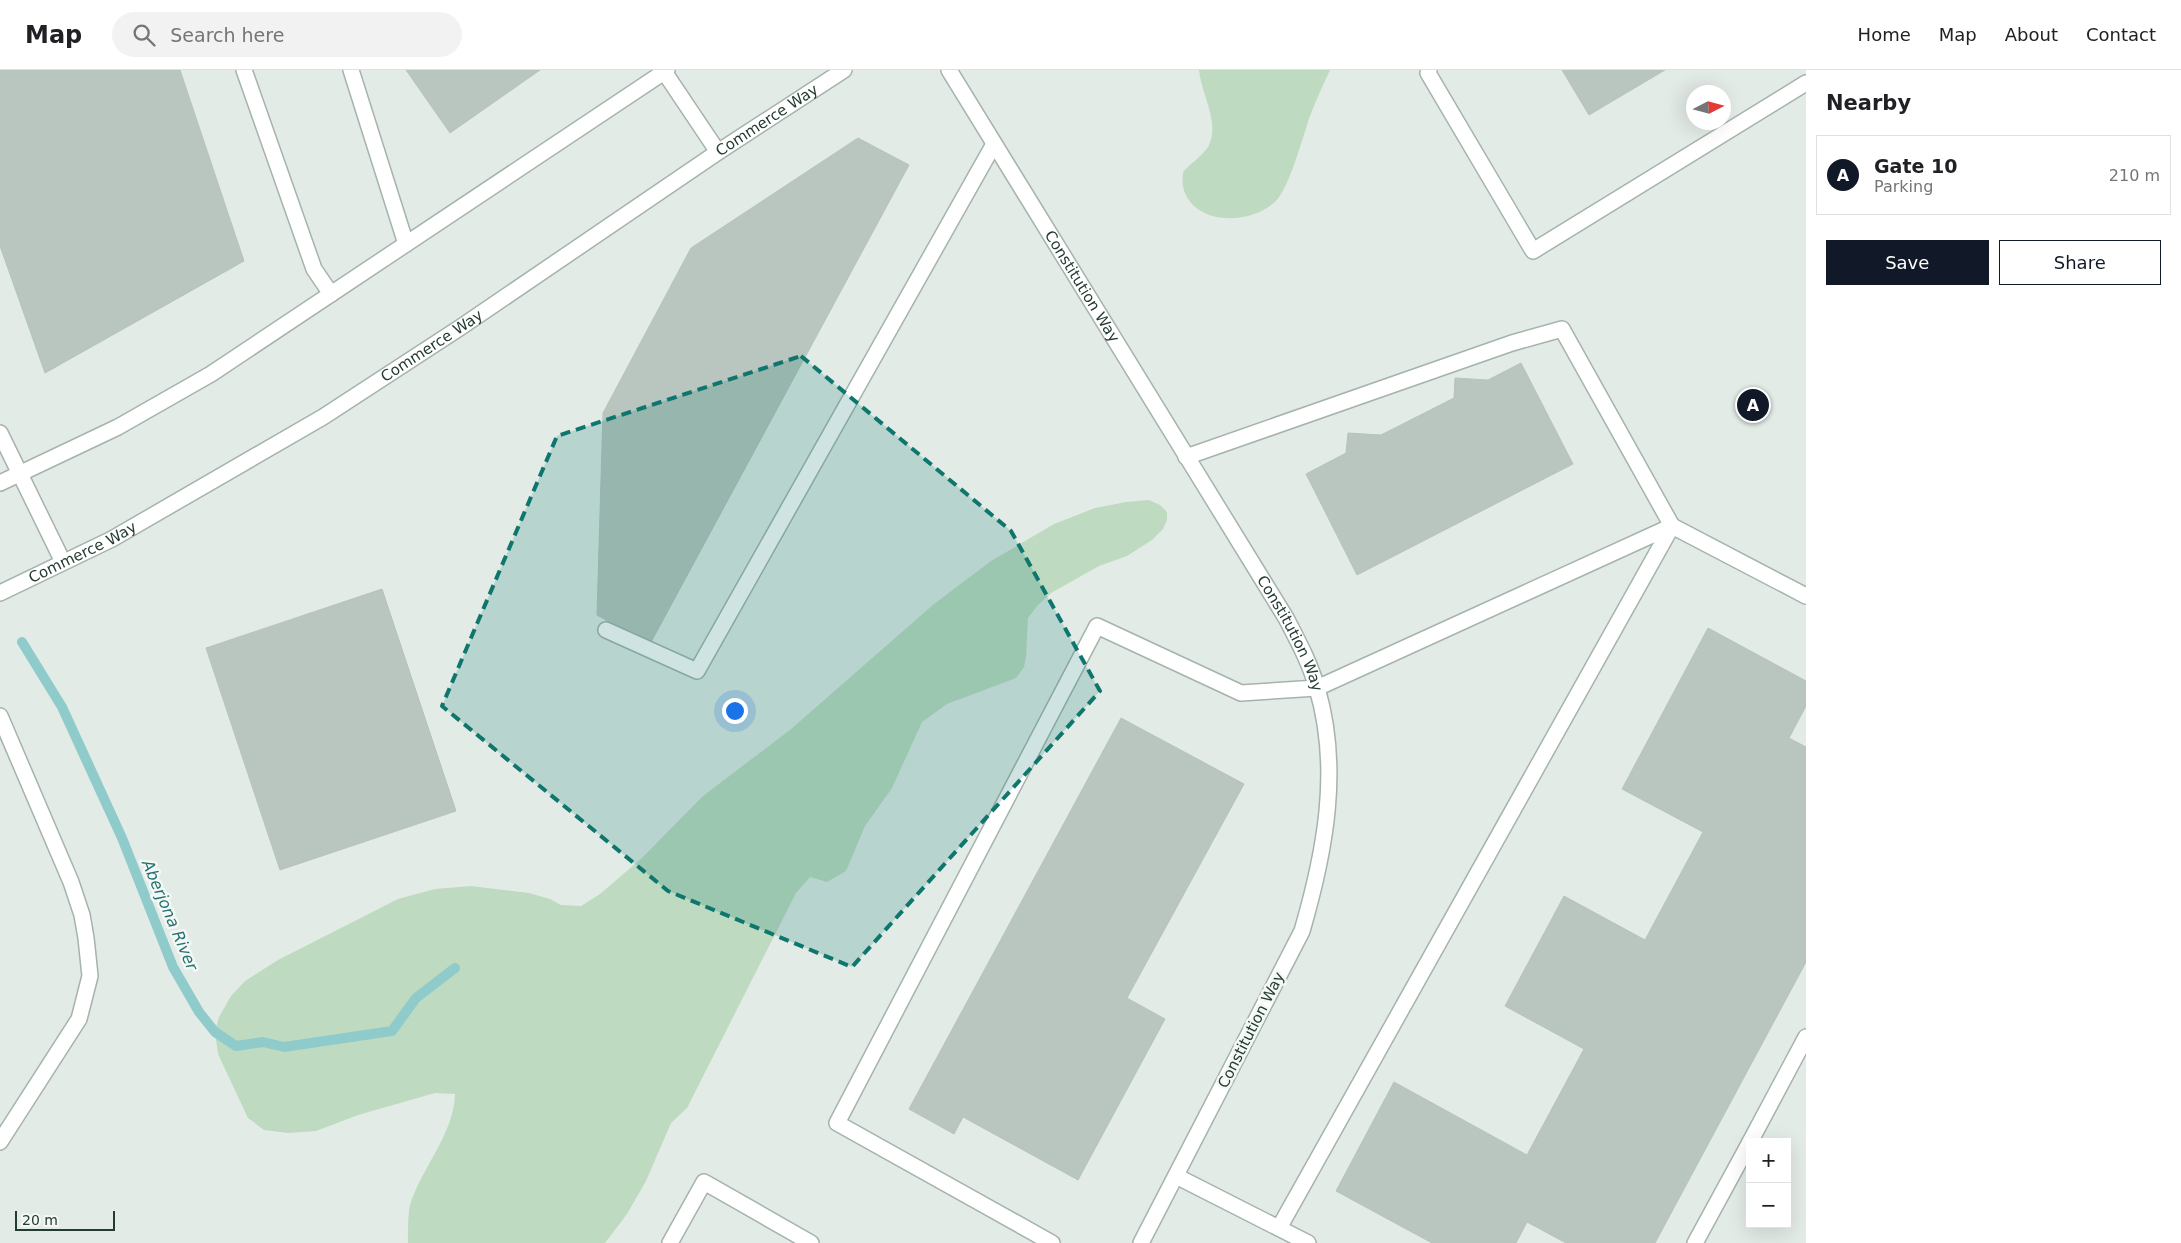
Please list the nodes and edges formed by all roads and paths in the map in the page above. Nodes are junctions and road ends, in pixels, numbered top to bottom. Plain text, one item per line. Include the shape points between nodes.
1 (244, 70) edge
2 (351, 70) edge
3 (844, 70) edge
4 (948, 70) edge
5 (1429, 70) edge
6 (665, 71) edge
7 (1806, 83) edge
8 (994, 144) junction
9 (718, 152) junction
10 (406, 244) junction
11 (331, 294) junction
12 (0, 433) edge
13 (1186, 457) junction
14 (19, 475) junction
15 (0, 484) edge
16 (1672, 526) junction
17 (63, 562) junction
18 (0, 593) edge
19 (1806, 596) edge
20 (606, 630) dead end
21 (1318, 688) junction
22 (0, 716) edge
23 (1806, 1037) edge
24 (1752, 1138) edge
25 (0, 1142) edge
26 (1746, 1149) edge
27 (1176, 1176) junction
28 (1279, 1228) junction
29 (670, 1243) edge
30 (811, 1243) edge
31 (1052, 1243) edge
32 (1142, 1243) edge
33 (1308, 1243) edge
34 (1695, 1243) edge

1 - 11 street via 314,270
2 - 10 street
3 - 9 street, Commerce Way
4 - 8 street, Constitution Way
5 - 7 street via 1533,251
6 - 9 street
6 - 10 street
8 - 13 street, Constitution Way
8 - 20 street via 697,671
9 - 17 street, Commerce Way via 323,417 127,530
10 - 11 street
11 - 14 street via 194,384 118,427
12 - 14 street
13 - 16 street via 1512,343 1562,329
13 - 21 street, Constitution Way via 1286,618
14 - 15 street
14 - 17 street
16 - 19 street
16 - 21 street
16 - 28 street
17 - 18 street, Commerce Way
21 - 27 street, Constitution Way via 1331,765 1317,878 1302,931
21 - 31 street via 1241,693 1097,626 837,1123
22 - 25 street via 71,882 86,938 90,976 79,1019
23 - 24 street
26 - 34 street
27 - 28 street
27 - 32 street, Constitution Way
28 - 33 street
29 - 30 street via 704,1182

